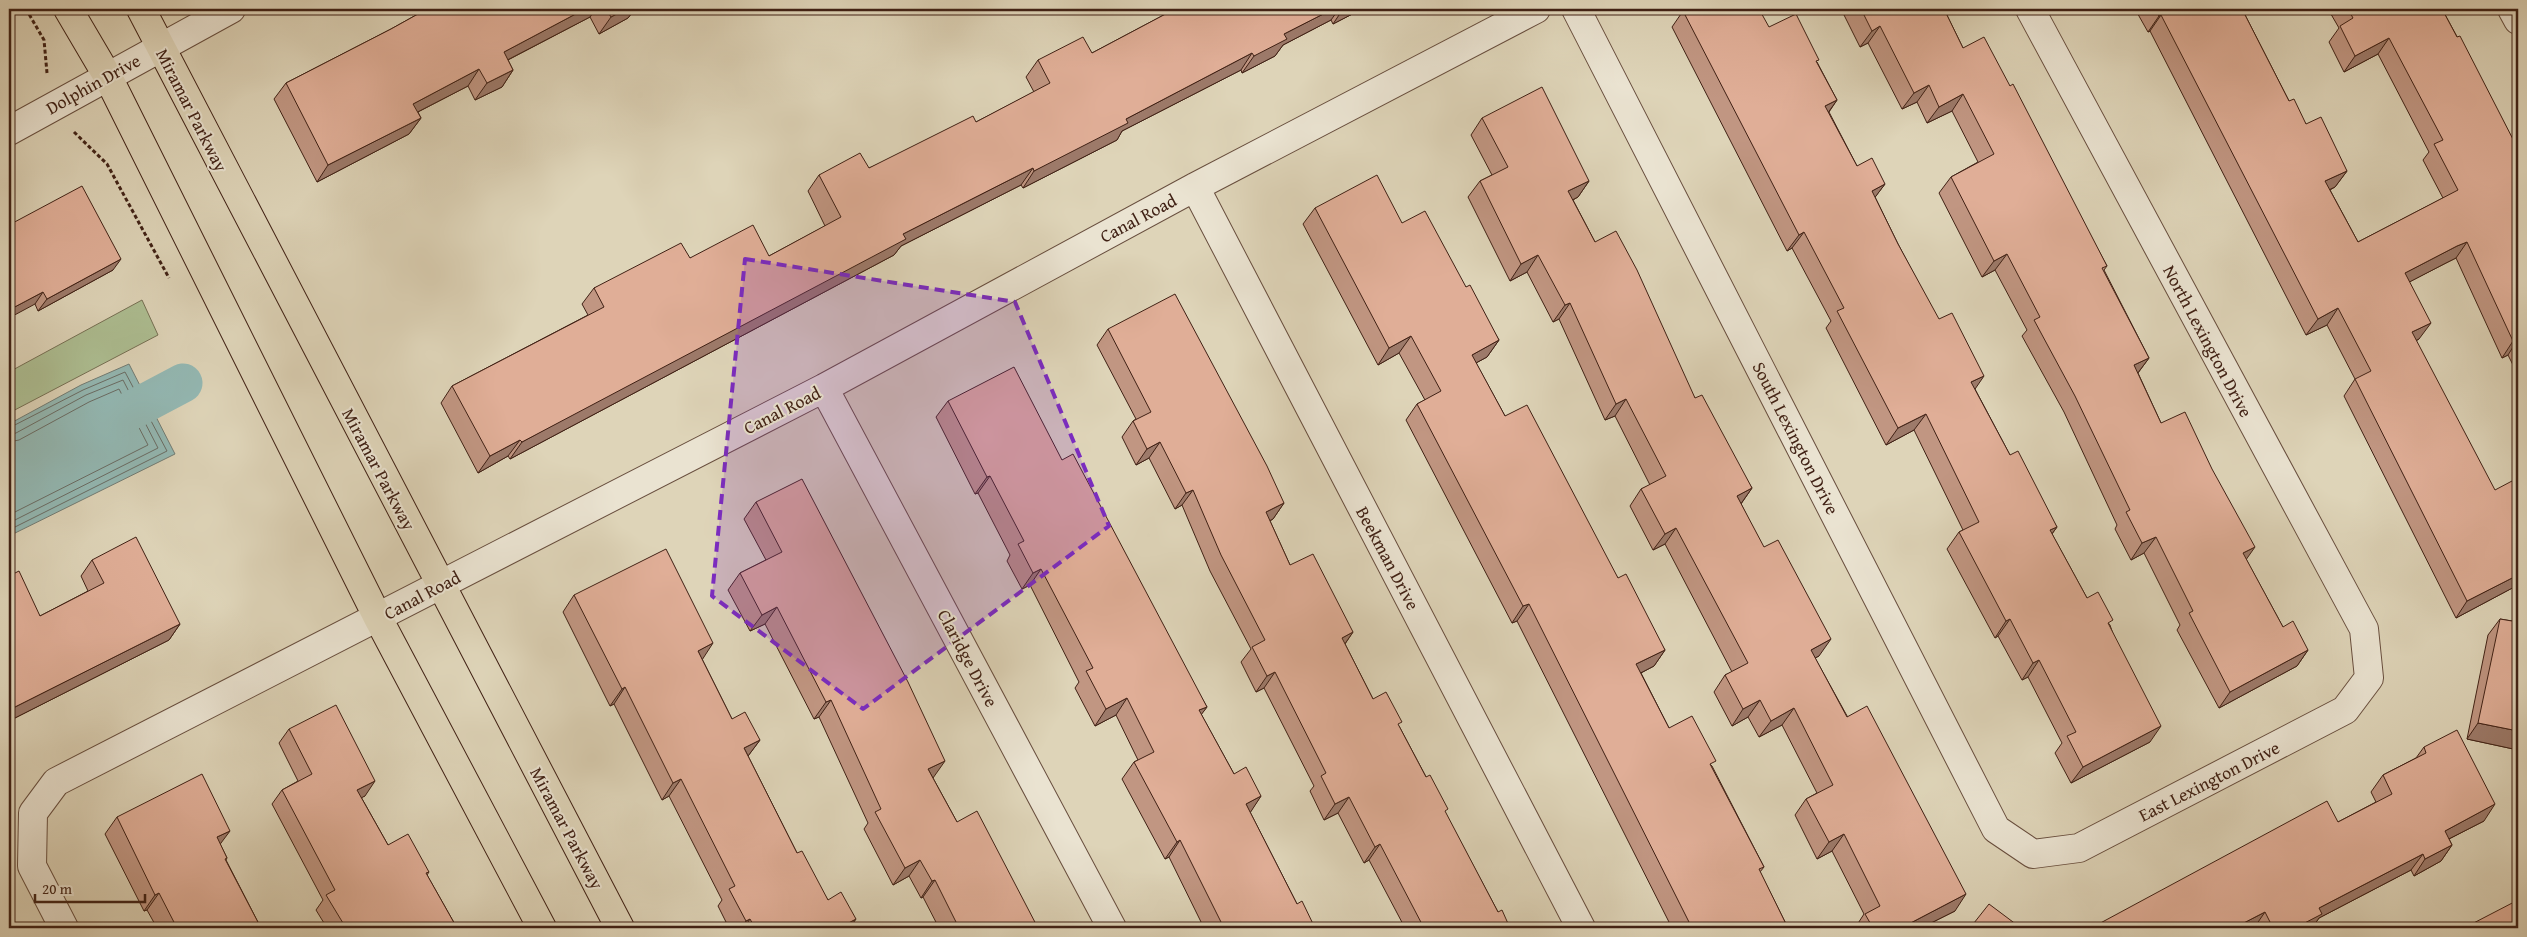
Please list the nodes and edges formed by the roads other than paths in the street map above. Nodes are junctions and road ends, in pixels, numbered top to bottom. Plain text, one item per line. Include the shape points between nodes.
1 (68, 9) edge
2 (141, 9) edge
3 (230, 9) edge
4 (1536, 9) edge
5 (1576, 9) edge
6 (2030, 9) edge
7 (2512, 9) edge
8 (2518, 20) edge
9 (159, 46) junction
10 (108, 77) junction
11 (9, 130) edge
12 (1195, 188) junction
13 (824, 388) junction
14 (440, 585) junction
15 (378, 618) junction
16 (2369, 678) joint
17 (2033, 854) joint
18 (64, 928) edge
19 (542, 928) edge
20 (620, 928) edge
21 (1112, 928) edge
22 (1581, 928) edge

1 - 10 main road
2 - 9 main road, Miramar Parkway
3 - 9 street, Dolphin Drive
4 - 12 street, Canal Road
5 - 17 street, South Lexington Drive via 1996,829
6 - 16 street, North Lexington Drive via 2364,629
7 - 8 street
9 - 10 street, Dolphin Drive
9 - 14 main road, Miramar Parkway
10 - 11 street, Dolphin Drive
10 - 15 main road
12 - 13 street, Canal Road
12 - 22 street, Beekman Drive
13 - 14 street, Canal Road
13 - 21 street, Claridge Drive
14 - 15 street, Canal Road
14 - 20 main road, Miramar Parkway
15 - 18 street, Canal Road via 56,782 34,813 32,866
15 - 19 main road
16 - 17 street, East Lexington Drive via 2345,710 2079,848

